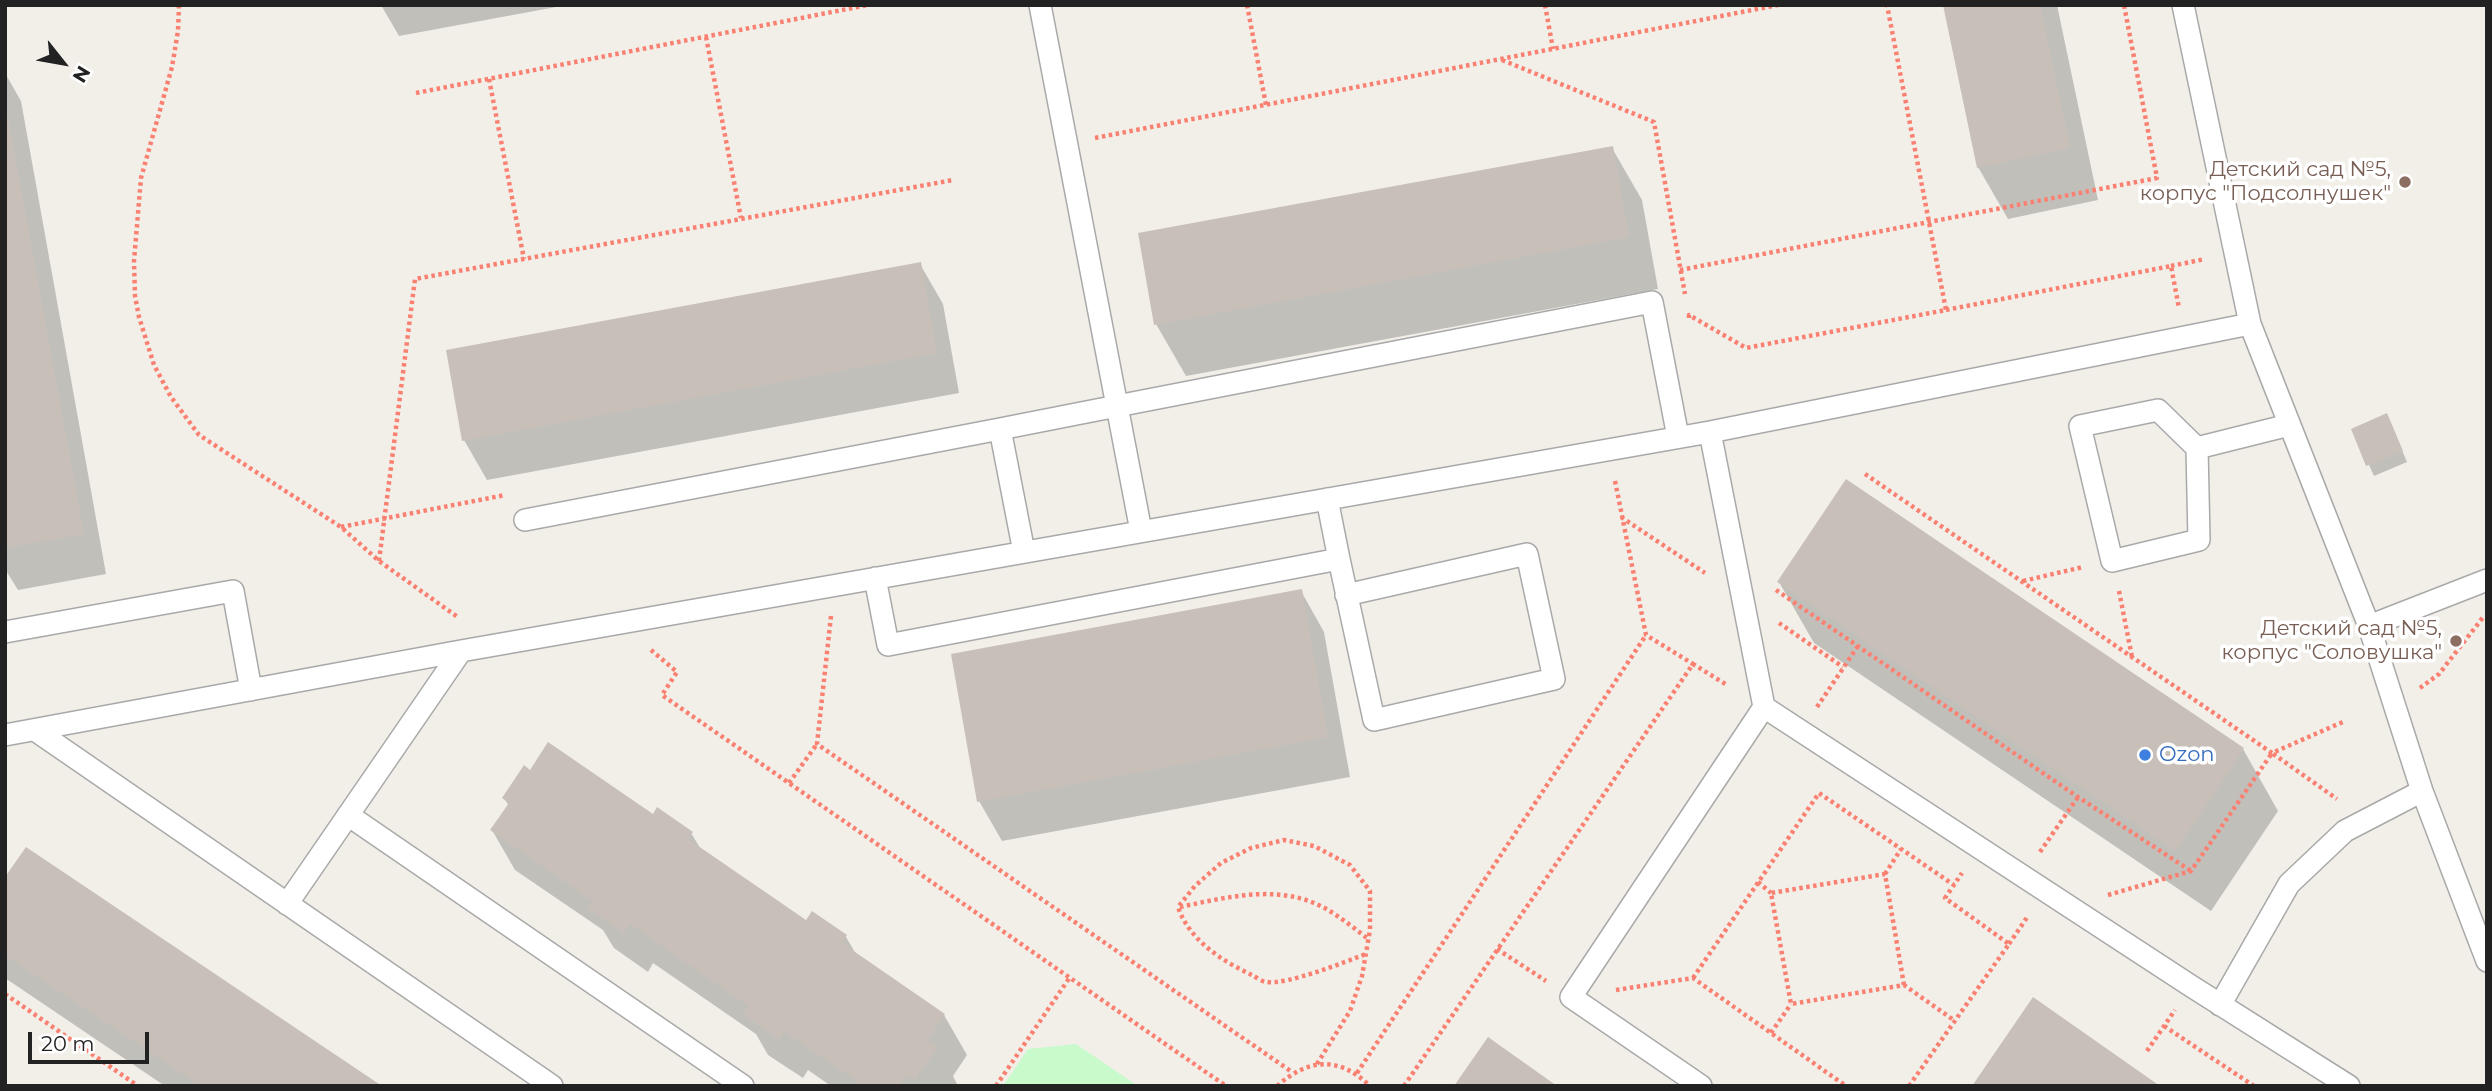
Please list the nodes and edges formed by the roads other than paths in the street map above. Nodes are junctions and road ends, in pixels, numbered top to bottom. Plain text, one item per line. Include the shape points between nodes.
1 (1040, 5) edge
2 (2183, 5) edge
3 (2250, 324) junction
4 (1117, 406) junction
5 (2289, 425) junction
6 (1000, 429) junction
7 (1710, 432) junction
8 (1678, 437) junction
9 (2197, 448) junction
10 (1327, 499) junction
11 (525, 520) dead end
12 (1141, 531) junction
13 (1024, 552) junction
14 (1339, 559) junction
15 (875, 578) junction
16 (2487, 580) edge
17 (1346, 594) junction
18 (2369, 626) junction
19 (5, 632) edge
20 (461, 650) junction
21 (251, 690) junction
22 (1764, 707) junction
23 (35, 730) junction
24 (5, 735) edge
25 (2422, 791) junction
26 (348, 815) junction
27 (287, 904) junction
28 (2487, 961) edge
29 (2220, 1005) junction
30 (552, 1086) edge
31 (743, 1086) edge
32 (1701, 1086) edge
33 (2349, 1086) edge

1 - 4 lane
2 - 3 lane
3 - 5 lane
3 - 7 lane
4 - 6 lane
4 - 8 lane via 1652,302
4 - 12 lane
5 - 9 lane
5 - 18 lane
6 - 11 lane
6 - 13 lane
7 - 8 lane
7 - 22 lane
8 - 10 lane
9 - 9 lane via 2158,410 2080,426 2112,561 2199,540
10 - 12 lane
10 - 14 lane
12 - 13 lane
13 - 15 lane
14 - 15 lane via 888,645
14 - 17 lane
15 - 20 lane
16 - 18 lane
17 - 17 lane via 1374,720 1554,680 1527,554
18 - 25 lane
19 - 21 lane via 233,591
20 - 21 lane
20 - 26 lane
21 - 23 lane
22 - 29 lane
22 - 32 lane via 1571,997
23 - 24 lane
23 - 27 lane
25 - 28 lane
25 - 29 lane via 2345,831 2289,884
26 - 27 lane
26 - 31 lane
27 - 30 lane
29 - 33 lane

